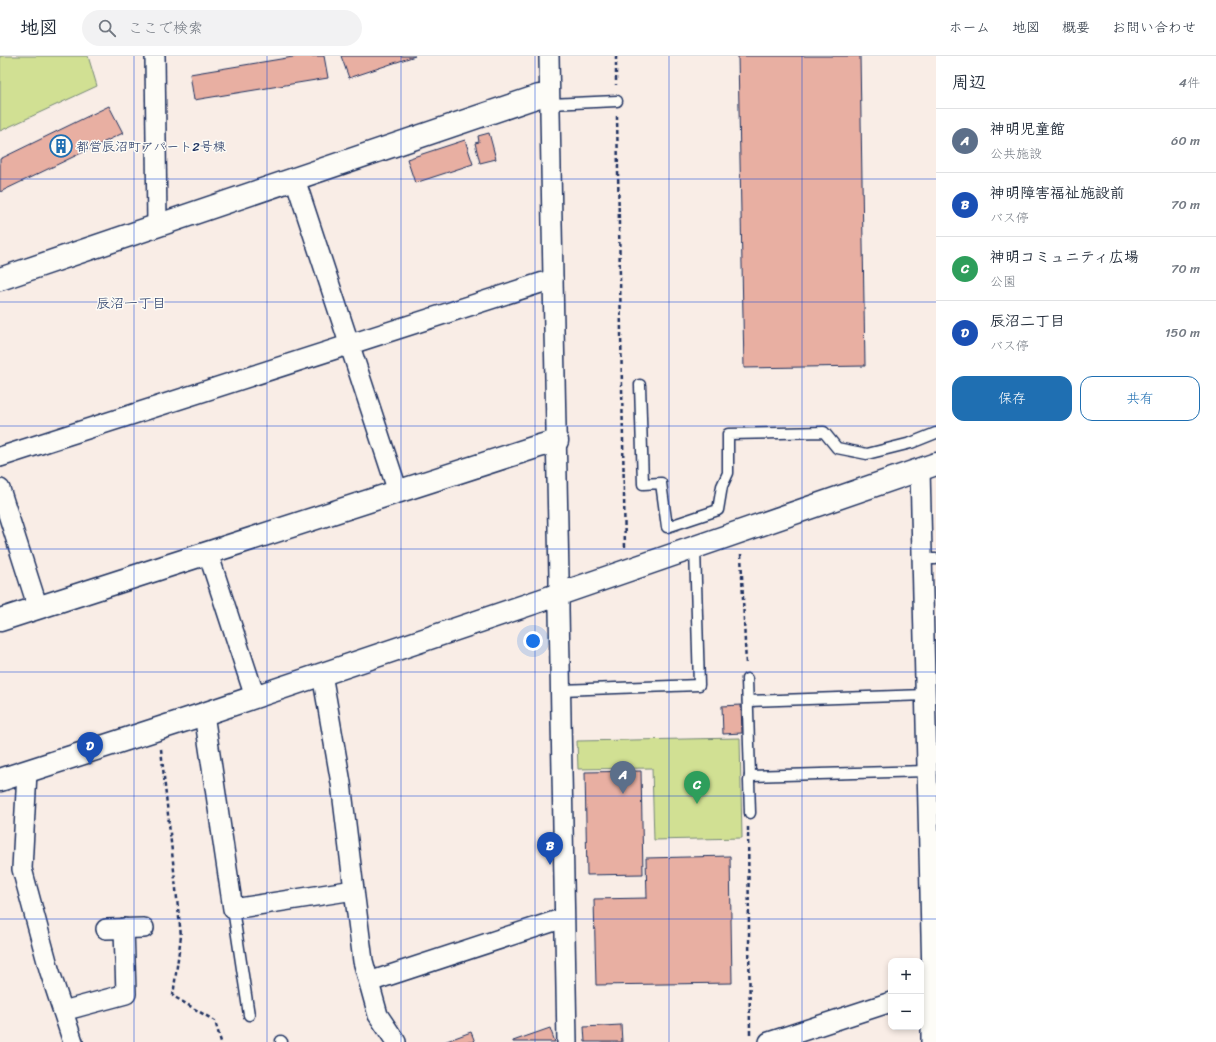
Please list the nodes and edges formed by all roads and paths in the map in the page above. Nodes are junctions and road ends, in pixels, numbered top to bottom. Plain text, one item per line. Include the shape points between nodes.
1 (154, 56) edge
2 (549, 56) edge
3 (616, 56) edge
4 (546, 98) junction
5 (617, 101) junction
6 (295, 179) junction
7 (157, 225) junction
8 (0, 279) edge
9 (553, 279) junction
10 (349, 344) junction
11 (640, 385) dead end
12 (936, 433) edge
13 (557, 442) junction
14 (0, 457) edge
15 (928, 466) edge
16 (0, 489) edge
17 (398, 492) junction
18 (740, 532) junction
19 (695, 548) junction
20 (208, 553) junction
21 (929, 559) edge
22 (625, 572) junction
23 (559, 595) junction
24 (38, 608) junction
25 (0, 620) edge
26 (322, 674) junction
27 (747, 679) joint
28 (561, 690) junction
29 (926, 695) junction
30 (255, 697) junction
31 (748, 701) junction
32 (204, 714) junction
33 (159, 729) junction
34 (930, 766) edge
35 (27, 772) junction
36 (750, 776) junction
37 (0, 780) edge
38 (750, 813) joint
39 (354, 890) junction
40 (233, 909) junction
41 (564, 918) junction
42 (144, 928) dead end
43 (369, 982) junction
44 (931, 990) edge
45 (888, 1003) edge
46 (63, 1011) junction
47 (249, 1015) dead end
48 (750, 1034) dead end
49 (73, 1042) edge
50 (221, 1042) edge
51 (396, 1042) edge
52 (567, 1042) edge
53 (769, 1042) edge
54 (931, 1042) edge

1 - 7 street
2 - 4 street
3 - 5 path
4 - 5 lane
4 - 6 street
4 - 9 street
5 - 22 path
6 - 7 street
6 - 10 street
7 - 8 street
9 - 10 street
9 - 13 street
10 - 14 street
10 - 17 street
11 - 12 lane via 643,484 661,483 667,527 718,510 722,486 728,473 728,434 824,432 837,448 867,454 911,443
13 - 17 street
13 - 23 street
15 - 18 street
15 - 21 street
16 - 24 street
17 - 20 street
18 - 19 street
18 - 27 path
19 - 22 street
19 - 28 lane via 699,685
20 - 24 street
20 - 30 street
21 - 29 street
22 - 23 street
23 - 26 street
23 - 28 street
24 - 25 street
26 - 30 street
26 - 39 street via 341,783
27 - 31 lane
28 - 41 street
29 - 31 lane
29 - 34 street
30 - 32 street
31 - 36 lane
32 - 33 street
32 - 40 street
33 - 35 street
33 - 50 path via 181,936 173,996 215,1021
34 - 36 lane
34 - 44 street
35 - 37 street
35 - 46 street via 22,869
36 - 38 lane
38 - 48 path
39 - 40 street
39 - 43 street via 363,961
40 - 47 lane
41 - 43 street
41 - 52 street
42 - 46 street via 115,929 126,994
43 - 51 street via 378,1015
44 - 54 street
45 - 53 street
46 - 49 street

